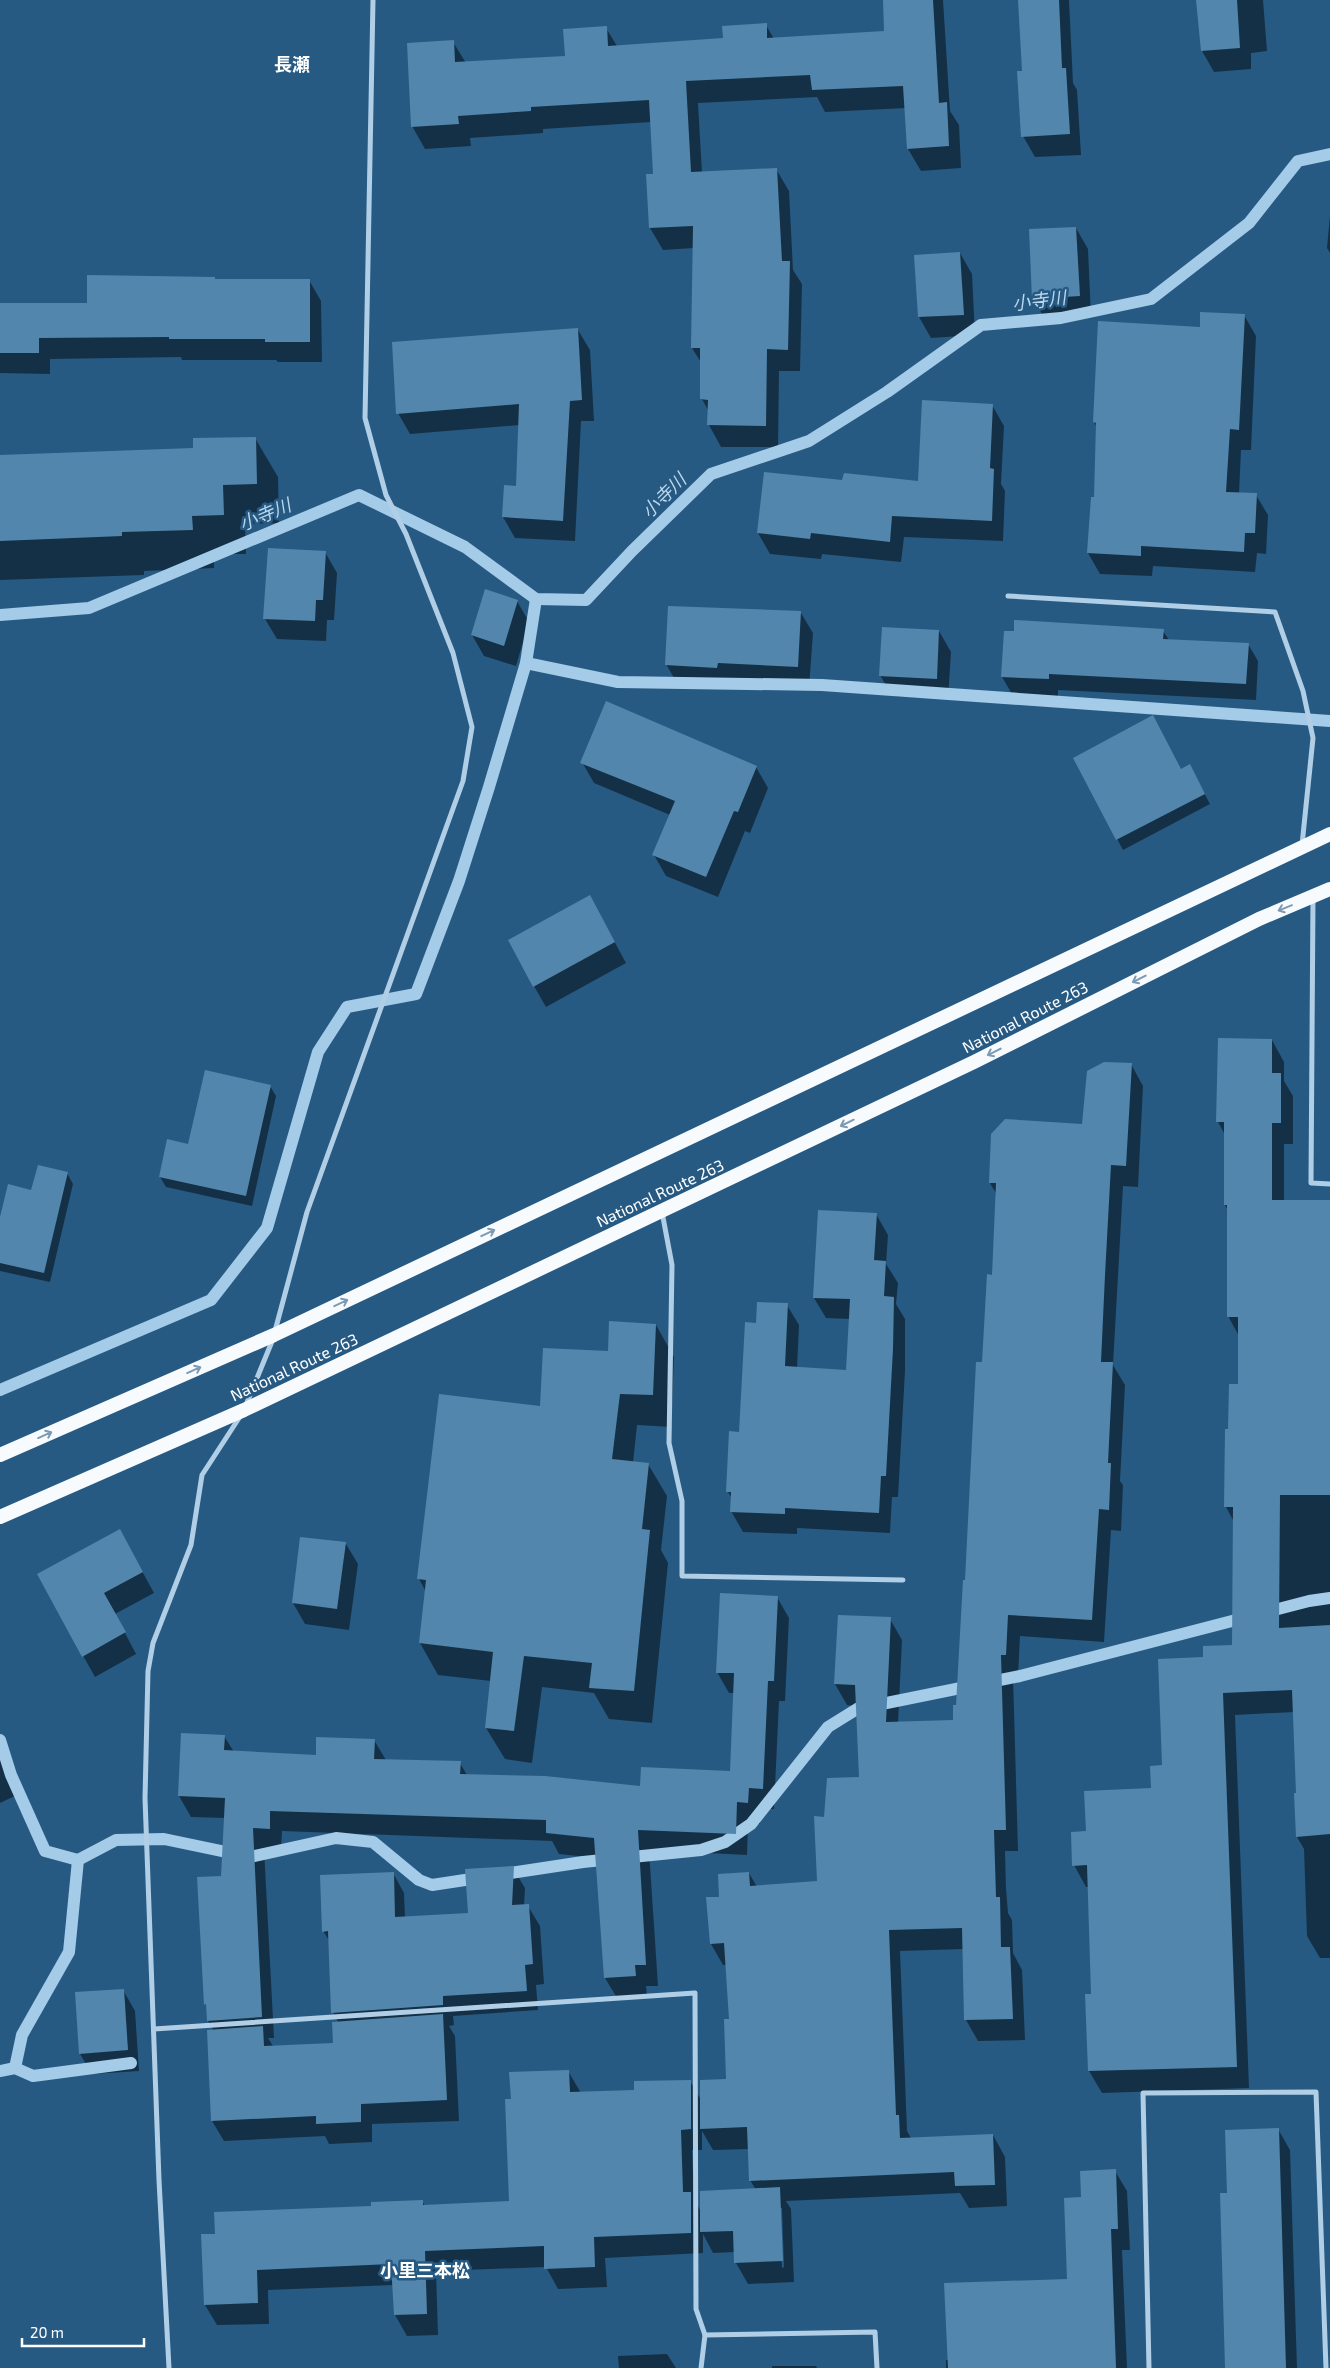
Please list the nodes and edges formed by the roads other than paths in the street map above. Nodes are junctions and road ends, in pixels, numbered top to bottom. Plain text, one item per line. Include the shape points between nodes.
1 (373, 0) edge
2 (1008, 596) dead end
3 (1330, 834) edge
4 (1301, 847) junction
5 (1330, 890) edge
6 (1313, 896) junction
7 (1330, 1184) edge
8 (662, 1211) junction
9 (274, 1335) junction
10 (244, 1410) junction
11 (0, 1455) edge
12 (0, 1517) edge
13 (904, 1580) dead end
14 (154, 2029) junction
15 (705, 2335) junction
16 (169, 2368) edge
17 (701, 2368) edge
18 (877, 2368) edge
19 (1149, 2368) edge
20 (1326, 2368) edge

1 - 9 street via 365,418 386,495 406,534 453,653 472,727 463,781 307,1212
2 - 4 street via 1276,612 1303,691 1313,738
3 - 4 highway
9 -> 4 highway
5 - 6 highway, National Route 263
6 - 7 street via 1310,1183
6 -> 8 highway, National Route 263 via 1259,919 974,1062
8 - 10 highway, National Route 263
8 - 13 street via 672,1266 669,1443 682,1502 682,1576
9 - 10 street
11 -> 9 highway
10 - 12 highway, National Route 263
10 - 14 street via 202,1475 192,1545 153,1643 148,1671 145,1798
14 - 15 street via 695,1994 696,2309
14 - 16 street
15 - 17 street
15 - 18 street via 875,2332
19 - 20 street via 1142,2093 1316,2092

